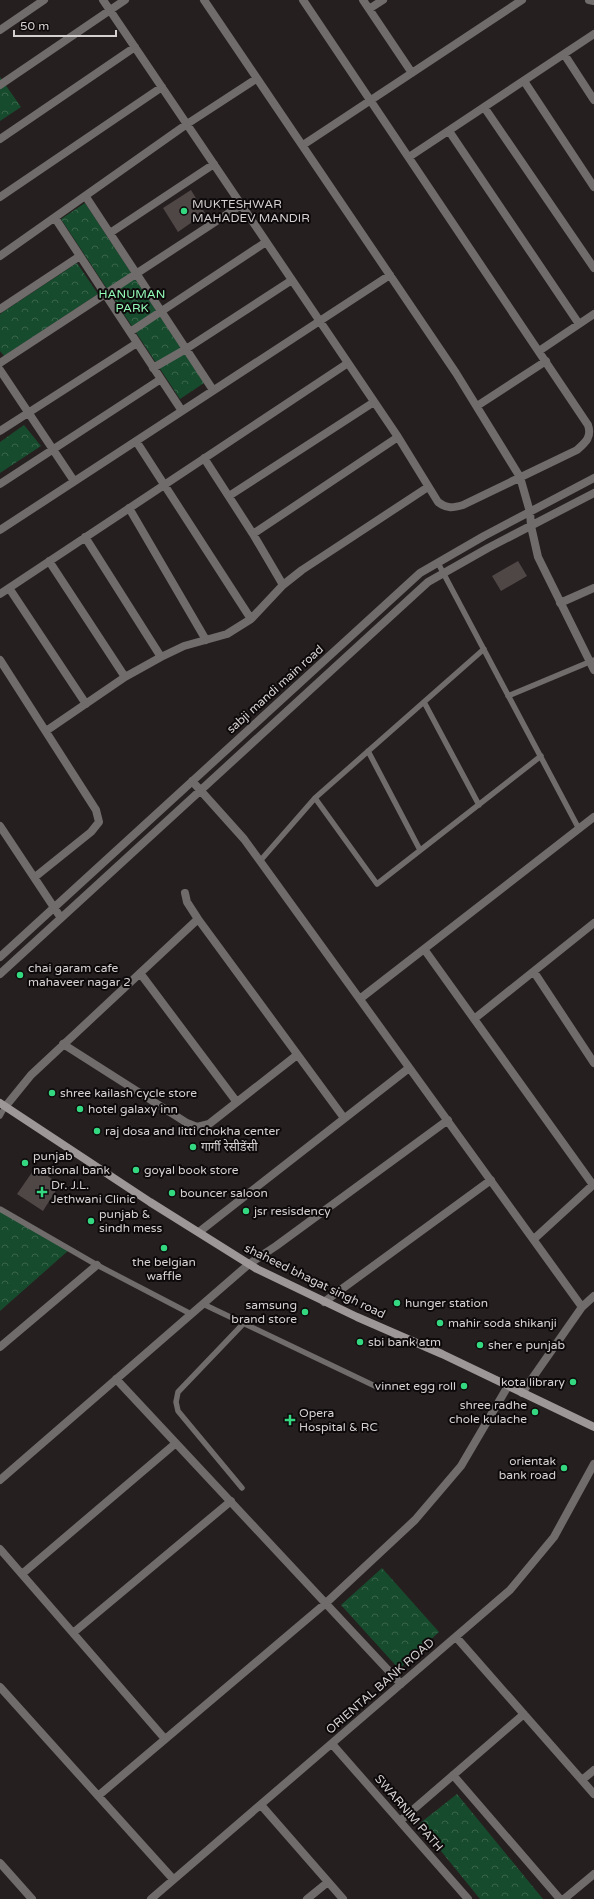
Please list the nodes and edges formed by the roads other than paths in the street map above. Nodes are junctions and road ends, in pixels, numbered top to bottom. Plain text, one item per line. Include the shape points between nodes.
1 (44, 0) edge
2 (103, 0) edge
3 (126, 0) edge
4 (204, 0) edge
5 (303, 0) edge
6 (363, 0) edge
7 (383, 0) edge
8 (522, 0) edge
9 (589, 0) edge
10 (594, 2) edge
11 (369, 9) junction
12 (110, 10) junction
13 (0, 30) edge
14 (594, 34) edge
15 (135, 47) junction
16 (564, 54) junction
17 (412, 73) junction
18 (256, 79) junction
19 (524, 81) junction
20 (0, 84) edge
21 (162, 87) junction
22 (371, 100) junction
23 (594, 100) edge
24 (484, 107) junction
25 (187, 124) junction
26 (449, 131) junction
27 (0, 139) edge
28 (303, 145) junction
29 (409, 157) junction
30 (214, 164) junction
31 (594, 187) edge
32 (0, 197) edge
33 (86, 197) junction
34 (241, 205) junction
35 (55, 218) junction
36 (110, 234) junction
37 (266, 242) junction
38 (0, 256) edge
39 (80, 256) junction
40 (594, 268) edge
41 (136, 274) junction
42 (390, 274) junction
43 (292, 280) junction
44 (105, 294) junction
45 (0, 309) edge
46 (162, 312) junction
47 (594, 314) edge
48 (319, 321) junction
49 (579, 324) junction
50 (130, 332) junction
51 (137, 343) junction
52 (186, 349) junction
53 (539, 351) junction
54 (546, 361) junction
55 (0, 363) edge
56 (348, 363) junction
57 (153, 368) junction
58 (0, 370) edge
59 (161, 380) junction
60 (213, 390) junction
61 (374, 402) junction
62 (477, 406) junction
63 (182, 411) junction
64 (28, 412) junction
65 (591, 424) edge
66 (0, 431) edge
67 (398, 437) junction
68 (136, 441) junction
69 (52, 449) junction
70 (204, 458) junction
71 (520, 478) junction
72 (594, 478) edge
73 (74, 482) junction
74 (0, 484) edge
75 (165, 484) junction
76 (428, 487) junction
77 (594, 493) edge
78 (229, 496) junction
79 (128, 508) junction
80 (530, 512) junction
81 (531, 526) junction
82 (0, 530) edge
83 (253, 534) junction
84 (85, 537) junction
85 (48, 561) junction
86 (438, 563) junction
87 (444, 573) junction
88 (283, 585) junction
89 (9, 588) junction
90 (594, 588) edge
91 (0, 594) edge
92 (560, 603) junction
93 (251, 619) junction
94 (206, 640) junction
95 (484, 649) junction
96 (162, 657) junction
97 (0, 660) edge
98 (592, 661) edge
99 (594, 670) edge
100 (125, 677) junction
101 (508, 696) junction
102 (424, 702) junction
103 (86, 704) junction
104 (46, 731) junction
105 (368, 751) junction
106 (541, 756) junction
107 (192, 781) junction
108 (199, 791) junction
109 (315, 798) junction
110 (478, 805) junction
111 (594, 817) edge
112 (0, 826) edge
113 (579, 829) junction
114 (420, 850) junction
115 (260, 861) junction
116 (35, 877) junction
117 (184, 893) dead end
118 (54, 907) junction
119 (61, 918) junction
120 (198, 919) junction
121 (594, 923) edge
122 (424, 949) junction
123 (0, 957) edge
124 (534, 972) junction
125 (140, 973) junction
126 (0, 974) edge
127 (361, 998) junction
128 (474, 1018) junction
129 (63, 1044) junction
130 (297, 1056) junction
131 (594, 1063) edge
132 (409, 1068) junction
133 (236, 1101) junction
134 (2, 1105) edge
135 (0, 1116) edge
136 (344, 1118) junction
137 (448, 1120) junction
138 (491, 1180) junction
139 (594, 1184) edge
140 (0, 1209) edge
141 (199, 1232) junction
142 (534, 1239) junction
143 (97, 1264) junction
144 (249, 1264) junction
145 (594, 1296) edge
146 (324, 1302) junction
147 (203, 1304) junction
148 (582, 1306) junction
149 (191, 1314) junction
150 (244, 1323) junction
151 (0, 1347) edge
152 (116, 1379) junction
153 (508, 1386) junction
154 (377, 1387) dead end
155 (522, 1392) junction
156 (594, 1427) edge
157 (176, 1443) junction
158 (594, 1464) edge
159 (0, 1480) edge
160 (242, 1488) dead end
161 (231, 1501) junction
162 (0, 1548) edge
163 (22, 1574) junction
164 (326, 1603) junction
165 (73, 1633) junction
166 (456, 1637) junction
167 (402, 1684) junction
168 (0, 1687) edge
169 (524, 1714) junction
170 (165, 1739) junction
171 (332, 1744) junction
172 (594, 1770) edge
173 (454, 1775) junction
174 (582, 1780) junction
175 (594, 1794) edge
176 (98, 1796) junction
177 (261, 1805) junction
178 (400, 1822) junction
179 (0, 1863) edge
180 (594, 1874) edge
181 (173, 1880) junction
182 (328, 1882) junction
183 (32, 1899) edge
184 (151, 1899) edge
185 (307, 1899) edge
186 (343, 1899) edge
187 (468, 1899) edge
188 (560, 1899) edge
189 (564, 1899) edge

1 - 13 street
2 - 12 street
3 - 12 street
4 - 18 street
5 - 22 street
6 - 11 street
7 - 11 street
8 - 17 street
9 - 10 street
11 - 17 street
12 - 15 street
12 - 20 street
14 - 16 street
15 - 21 street
15 - 27 street
16 - 19 street
16 - 23 street
17 - 22 street
18 - 25 street
18 - 28 street
19 - 24 street
19 - 31 street
21 - 25 street
21 - 32 street
22 - 28 street
22 - 29 street
24 - 26 street
24 - 40 street
25 - 30 street
25 - 33 street
26 - 29 street
26 - 49 street
28 - 42 street
29 - 53 street
30 - 34 street
30 - 36 street
33 - 35 street
33 - 36 street
34 - 37 street
34 - 41 street
35 - 38 street
35 - 39 street
36 - 41 street
37 - 43 street
37 - 46 street
39 - 44 street
39 - 45 street
41 - 44 street
41 - 46 street
42 - 48 street
42 - 62 street
43 - 48 street
43 - 52 street
44 - 50 street
44 - 55 street
46 - 50 street
46 - 52 street
47 - 49 street
48 - 56 street
48 - 60 street
49 - 53 street
50 - 51 street
51 - 57 street
51 - 64 street
52 - 57 street
52 - 60 street
53 - 54 street
54 - 62 street
54 - 65 street
56 - 61 street
56 - 70 street
57 - 59 street
58 - 64 street
59 - 63 street
59 - 69 street
60 - 63 street
61 - 67 street
61 - 78 street
62 - 71 street
63 - 68 street
64 - 66 street
64 - 69 street
65 - 71 street via 588,440 577,450
67 - 76 street
67 - 83 street
68 - 73 street
68 - 75 street
69 - 73 street
69 - 74 street
70 - 75 street
70 - 78 street
71 - 76 street via 453,508 444,507
71 - 80 street
72 - 80 street, sabji mandi main road
73 - 82 street
75 - 79 street
75 - 93 street
76 - 88 street
77 - 81 street
78 - 83 street
79 - 84 street
79 - 94 street
80 - 81 street
80 - 86 street, sabji mandi main road
81 - 87 street
81 - 92 street via 538,557
83 - 88 street
84 - 85 street
84 - 96 street
85 - 89 street
85 - 100 street
86 - 87 lane
86 - 107 street, sabji mandi main road via 420,573
87 - 95 lane
87 - 108 street via 428,582 375,629
88 - 93 street
89 - 91 street
89 - 103 street
90 - 92 street
92 - 98 street
93 - 94 street via 227,634
94 - 96 street via 184,646
95 - 101 lane
95 - 102 lane
96 - 100 street
97 - 104 street
98 - 99 street
98 - 101 lane
100 - 103 street
101 - 106 lane
102 - 105 lane
102 - 110 lane
103 - 104 street
104 - 116 street via 96,810 99,822 91,832
105 - 109 lane
105 - 114 lane
106 - 110 lane
106 - 113 lane
107 - 108 street
107 - 118 street, sabji mandi main road
108 - 115 street via 244,839
108 - 119 street
109 - 114 lane via 377,884
109 - 115 lane
110 - 114 lane
111 - 113 street
112 - 116 street
113 - 122 street
115 - 127 street
116 - 118 street
117 - 120 street
118 - 119 street
118 - 123 street, sabji mandi main road
119 - 126 street
120 - 125 street
120 - 130 street
121 - 124 street
122 - 127 street
122 - 128 street
124 - 128 street
124 - 131 street
125 - 129 street
125 - 133 street
127 - 132 street
128 - 139 street
129 - 133 street via 186,1123 197,1127 209,1124
129 - 134 street
130 - 133 street
130 - 136 street
132 - 136 street
132 - 137 street
134 - 135 lane
134 - 141 street, shaheed bhagat singh road
136 - 141 street
137 - 138 street
137 - 144 street
138 - 142 street
138 - 146 street
139 - 142 street
140 - 143 lane
141 - 144 street, shaheed bhagat singh road
142 - 148 street
143 - 149 lane
143 - 151 street
144 - 146 street, shaheed bhagat singh road
144 - 147 street
145 - 148 street
146 - 153 street, shaheed bhagat singh road
147 - 149 street
147 - 150 lane
148 - 155 street
149 - 152 street
150 - 154 lane
150 - 160 lane via 178,1392 176,1402 178,1411
152 - 157 street
152 - 159 street
153 - 155 street, shaheed bhagat singh road
153 - 164 street via 456,1472 415,1520
155 - 156 street, shaheed bhagat singh road
157 - 161 street
157 - 163 street
158 - 166 street, ORIENTAL BANK ROAD via 554,1537 510,1590
161 - 164 street
161 - 165 street
162 - 163 street
163 - 165 street
164 - 167 street
164 - 170 street
165 - 170 street
166 - 167 street, ORIENTAL BANK ROAD
166 - 169 street
167 - 171 street, ORIENTAL BANK ROAD
168 - 176 street
169 - 173 street
169 - 174 street
170 - 176 street
171 - 177 street, ORIENTAL BANK ROAD
171 - 178 street, SWARNIM PATH
172 - 174 street
173 - 178 street
173 - 188 street
174 - 175 street
176 - 181 street
177 - 181 street, ORIENTAL BANK ROAD
177 - 182 street
178 - 187 street, SWARNIM PATH
179 - 183 street
180 - 189 street
181 - 184 street, ORIENTAL BANK ROAD
182 - 185 street
182 - 186 street

